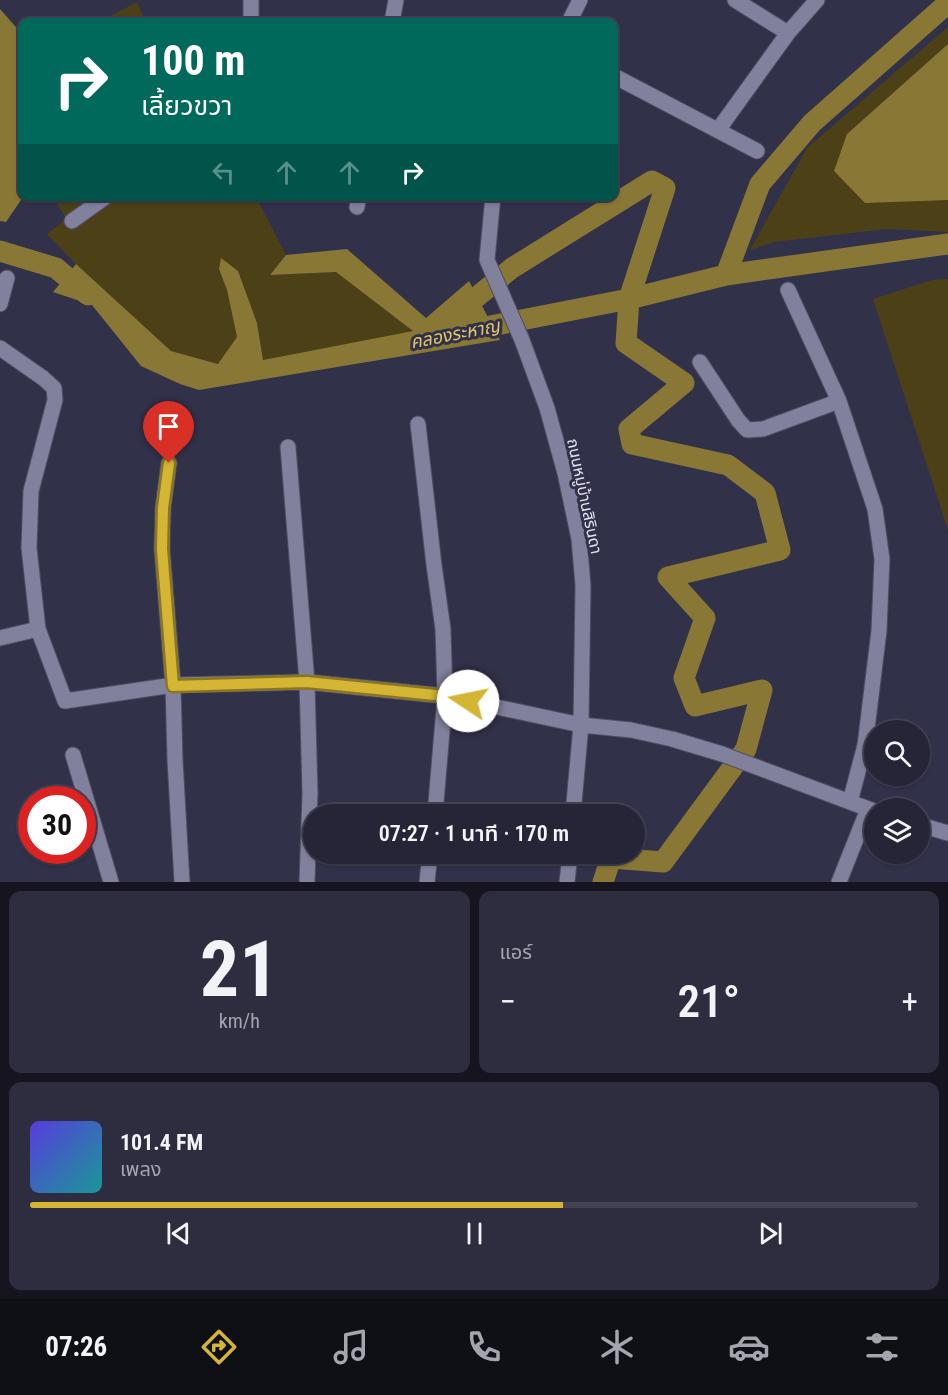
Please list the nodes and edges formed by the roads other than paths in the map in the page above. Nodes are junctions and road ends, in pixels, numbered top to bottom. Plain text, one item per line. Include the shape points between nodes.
1 (252, 0) edge
2 (396, 0) edge
3 (580, 0) edge
4 (735, 0) edge
5 (817, 0) edge
6 (251, 18) edge
7 (393, 18) edge
8 (571, 18) edge
9 (788, 33) junction
10 (618, 78) edge
11 (718, 130) junction
12 (757, 151) dead end
13 (100, 201) edge
14 (493, 201) edge
15 (72, 221) dead end
16 (7, 278) dead end
17 (788, 290) dead end
18 (0, 304) edge
19 (0, 348) edge
20 (700, 362) dead end
21 (839, 400) junction
22 (418, 424) dead end
23 (288, 447) dead end
24 (169, 463) dead end
25 (38, 629) junction
26 (0, 638) edge
27 (307, 682) junction
28 (173, 686) junction
29 (445, 696) junction
30 (581, 726) junction
31 (73, 755) dead end
32 (850, 802) junction
33 (436, 804) edge
34 (574, 804) edge
35 (864, 807) edge
36 (864, 826) edge
37 (930, 828) edge
38 (948, 833) edge
39 (429, 864) edge
40 (569, 864) edge
41 (111, 882) edge
42 (182, 882) edge
43 (307, 882) edge
44 (427, 882) edge
45 (567, 882) edge
46 (839, 882) edge

1 - 6 street
2 - 7 street
3 - 8 street
4 - 9 street
5 - 9 street
9 - 11 street
10 - 11 street
11 - 12 street
13 - 15 street
14 - 30 street, ถนนหมู่บ้านสิรินดา via 487,260 547,408 579,539 583,585
16 - 18 street
17 - 21 street
19 - 25 street via 54,388 55,400 31,491 29,548
20 - 21 street via 747,430 763,429
21 - 32 street via 875,509 882,559 879,631 864,745
22 - 29 street via 443,629
23 - 27 street
24 - 28 street via 162,549
25 - 26 street
25 - 28 street via 65,701
27 - 28 street
27 - 29 street
27 - 43 street
28 - 42 street
29 - 30 street
29 - 33 street
30 - 32 street via 631,730 672,739
30 - 34 street, ถนนหมู่บ้านสิรินดา
31 - 41 street
32 - 35 street
36 - 46 street
37 - 38 street
39 - 44 street
40 - 45 street

